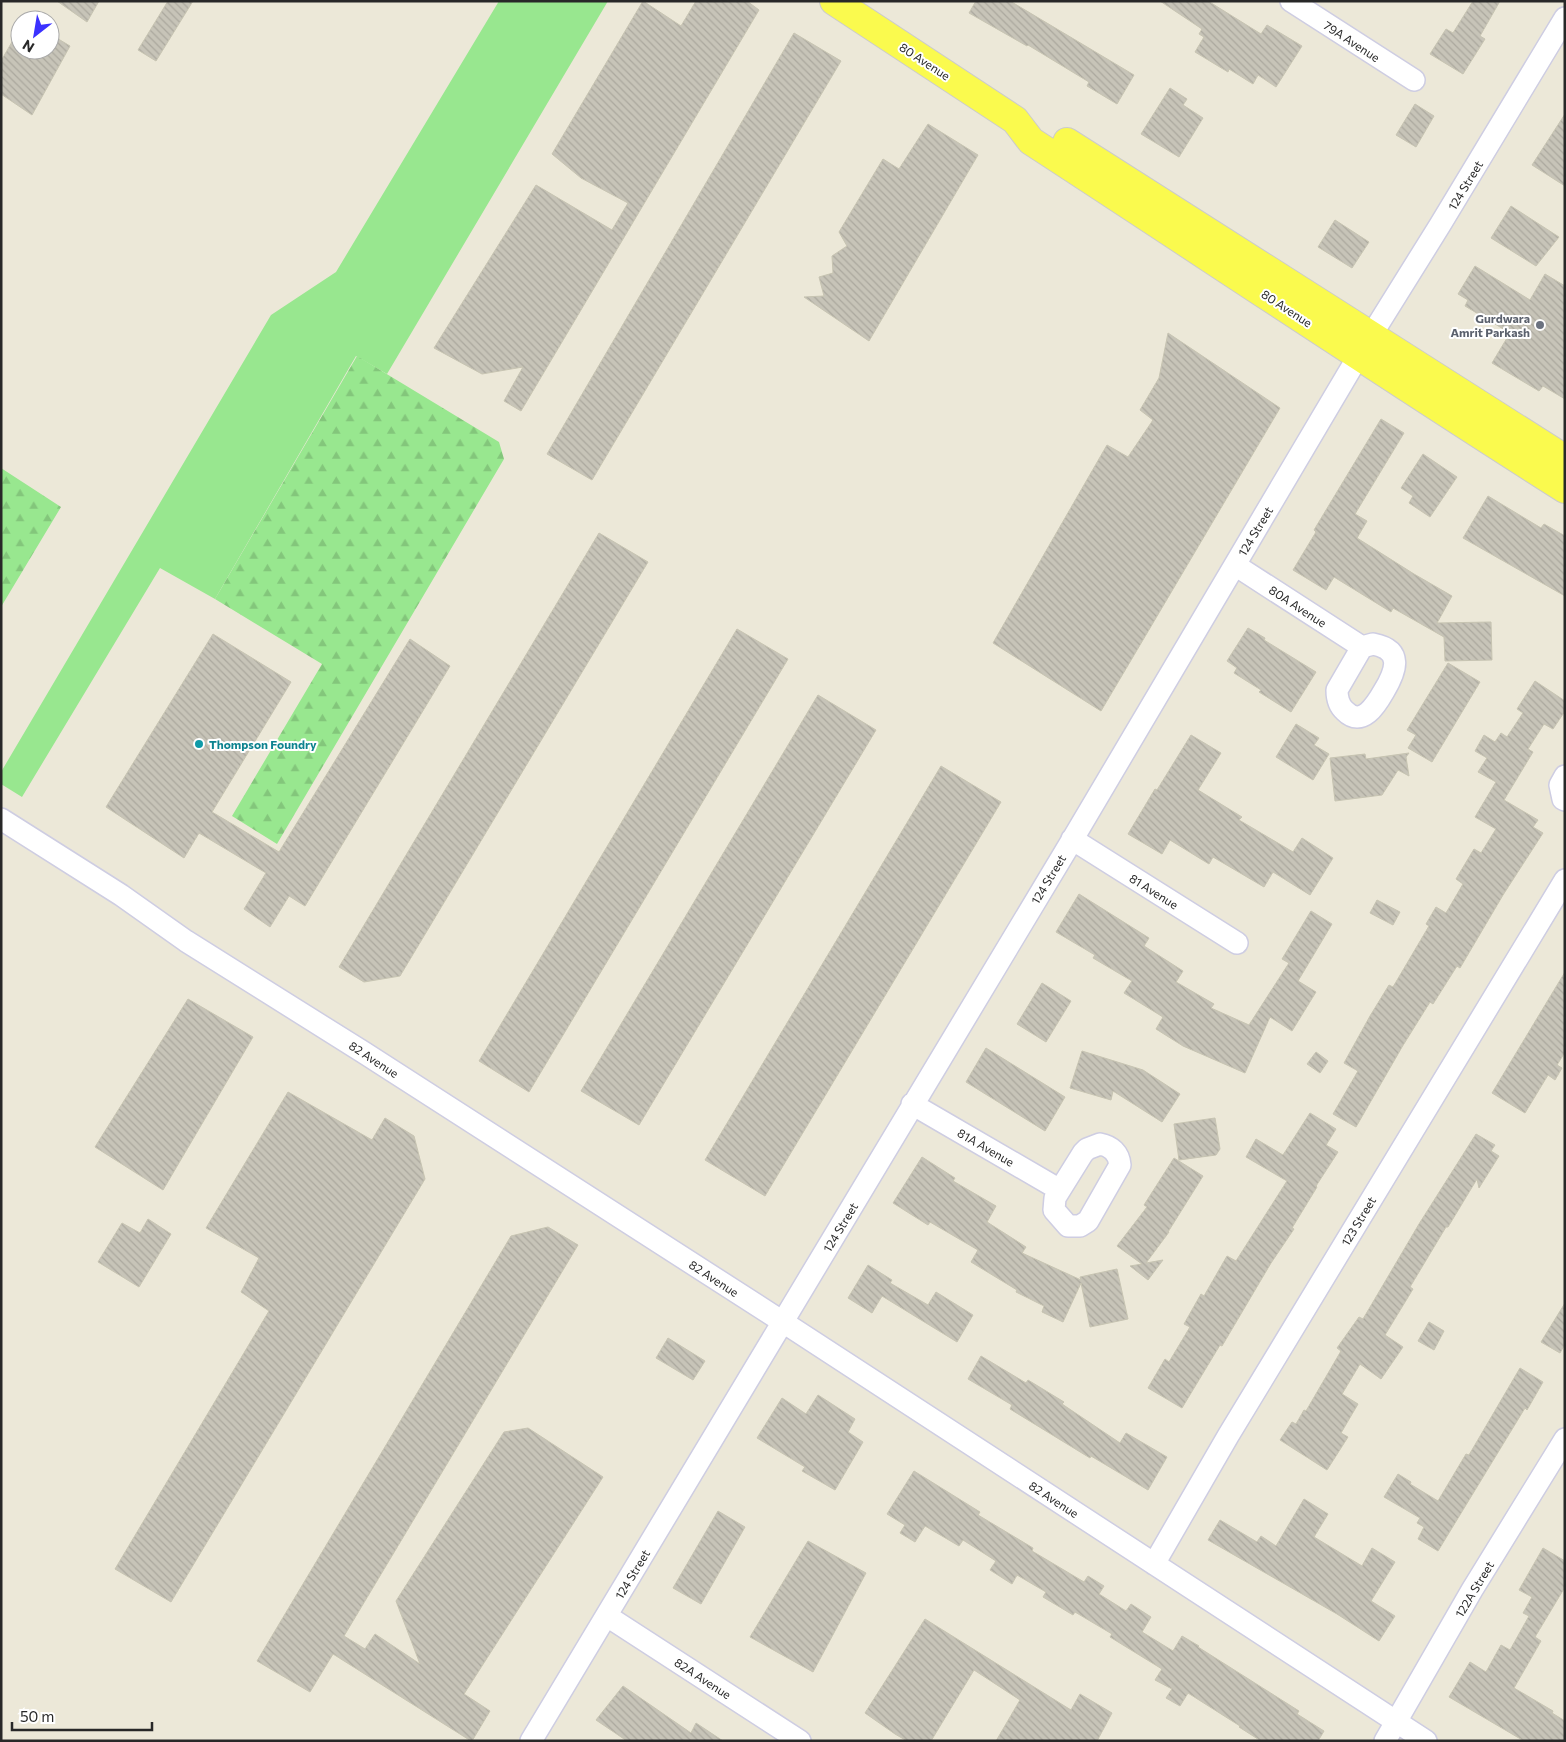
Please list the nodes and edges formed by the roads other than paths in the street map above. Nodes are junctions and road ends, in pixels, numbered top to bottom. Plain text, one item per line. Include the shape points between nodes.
1 (834, 1) edge
2 (1291, 1) edge
3 (1565, 18) edge
4 (1414, 80) dead end
5 (1365, 345) junction
6 (1565, 460) edge
7 (1531, 467) junction
8 (1565, 477) edge
9 (1565, 489) edge
10 (1235, 566) junction
11 (1362, 647) dead end
12 (1565, 776) edge
13 (1565, 800) edge
14 (1, 819) edge
15 (1072, 839) junction
16 (1565, 880) edge
17 (1237, 943) dead end
18 (912, 1104) junction
19 (1060, 1190) dead end
20 (783, 1322) junction
21 (1565, 1439) edge
22 (1154, 1564) junction
23 (607, 1616) junction
24 (1397, 1722) junction
25 (531, 1741) edge
26 (800, 1741) edge
27 (1386, 1741) edge
28 (1426, 1741) edge

1 - 5 main road, 80 Avenue via 1015,120 1031,141
2 - 4 street, 79A Avenue
3 - 5 street, 124 Street
5 - 6 main road, 80 Avenue
5 - 7 main road, 80 Avenue via 1398,382
5 - 10 street, 124 Street
7 - 8 main road via 1552,470
7 - 9 main road, 80 Avenue
10 - 11 street, 80A Avenue
10 - 15 street, 124 Street
12 - 13 street via 1560,785
14 - 20 street, 82 Avenue via 186,941
15 - 17 street, 81 Avenue
15 - 18 street, 124 Street
16 - 22 street, 123 Street via 1238,1419
18 - 19 street, 81A Avenue
18 - 20 street, 124 Street
20 - 22 street, 82 Avenue
20 - 23 street, 124 Street
21 - 24 street, 122A Street via 1472,1590
22 - 24 street, 82 Avenue
23 - 25 street, 124 Street
23 - 26 street, 82A Avenue
24 - 27 street, 122A Street
24 - 28 street, 82 Avenue

